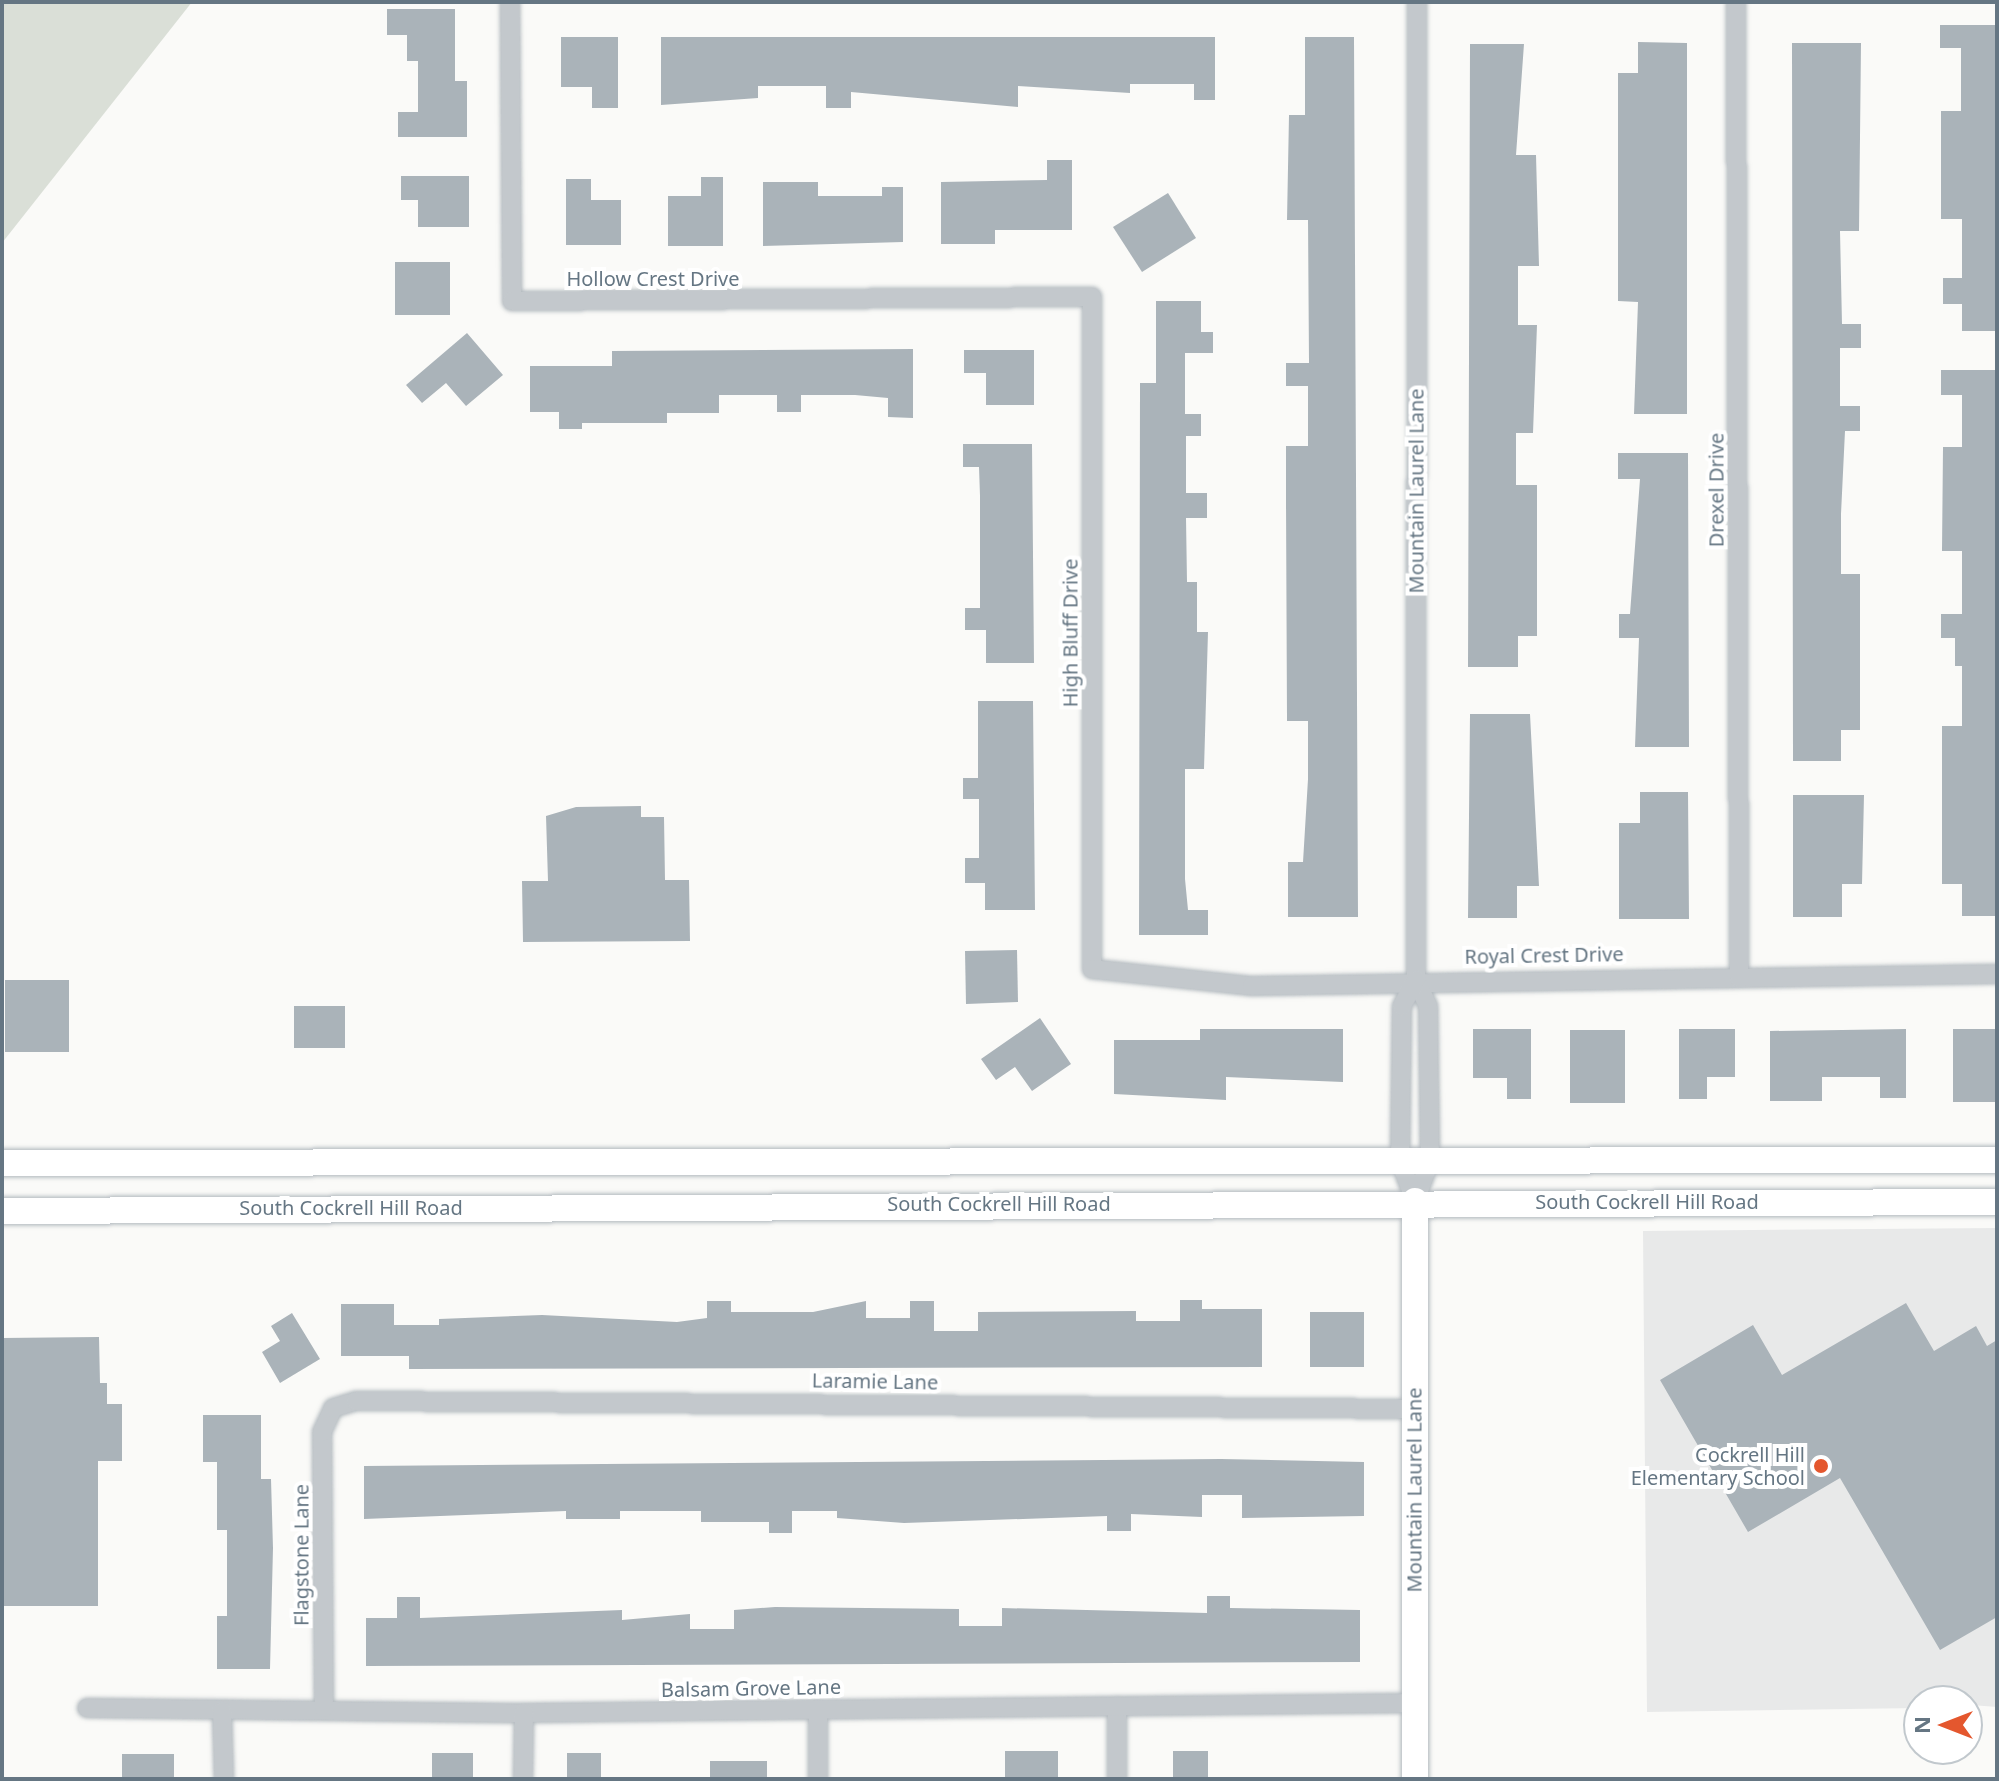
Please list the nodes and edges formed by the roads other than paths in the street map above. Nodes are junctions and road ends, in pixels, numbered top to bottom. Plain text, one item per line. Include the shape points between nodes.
1 (510, 2) edge
2 (1417, 2) edge
3 (1736, 2) edge
4 (1092, 297) joint
5 (1092, 969) joint
6 (1997, 974) edge
7 (1739, 978) junction
8 (1416, 980) junction
9 (1997, 1160) edge
10 (1400, 1161) junction
11 (1430, 1161) junction
12 (2, 1163) edge
13 (1415, 1201) junction
14 (1997, 1202) edge
15 (2, 1211) edge
16 (337, 1407) joint
17 (1414, 1409) junction
18 (1416, 1703) junction
19 (1117, 1706) junction
20 (87, 1708) dead end
21 (324, 1708) junction
22 (818, 1709) junction
23 (222, 1711) junction
24 (524, 1713) junction
25 (224, 1779) edge
26 (523, 1779) edge
27 (818, 1779) edge
28 (1117, 1779) edge
29 (1415, 1779) edge

1 - 4 street, Hollow Crest Drive via 512,301
2 - 8 street, Mountain Laurel Lane
3 - 7 street, Drexel Drive
4 - 5 street, High Bluff Drive
5 - 8 street, Royal Crest Drive via 1252,986
6 - 7 street, Royal Crest Drive
7 - 8 street, Royal Crest Drive
8 - 10 street, Mountain Laurel Lane via 1402,1006
8 - 11 street, Mountain Laurel Lane via 1428,1006
9 - 11 main road, South Cockrell Hill Road
10 - 11 main road, South Cockrell Hill Road
10 - 12 main road, South Cockrell Hill Road
10 - 13 street, Mountain Laurel Lane
11 - 13 street, Mountain Laurel Lane
13 - 14 main road, South Cockrell Hill Road
13 - 15 main road, South Cockrell Hill Road
13 - 17 main road, Mountain Laurel Lane
16 - 17 street, Laramie Lane via 375,1398
16 - 21 street, Flagstone Lane via 322,1432
17 - 18 main road, Mountain Laurel Lane
18 - 19 street, Balsam Grove Lane
18 - 29 main road, Mountain Laurel Lane
19 - 22 street, Balsam Grove Lane
19 - 28 street
20 - 23 street, Balsam Grove Lane
21 - 23 street, Balsam Grove Lane
21 - 24 street, Balsam Grove Lane
22 - 24 street, Balsam Grove Lane
22 - 27 street
23 - 25 street
24 - 26 street

